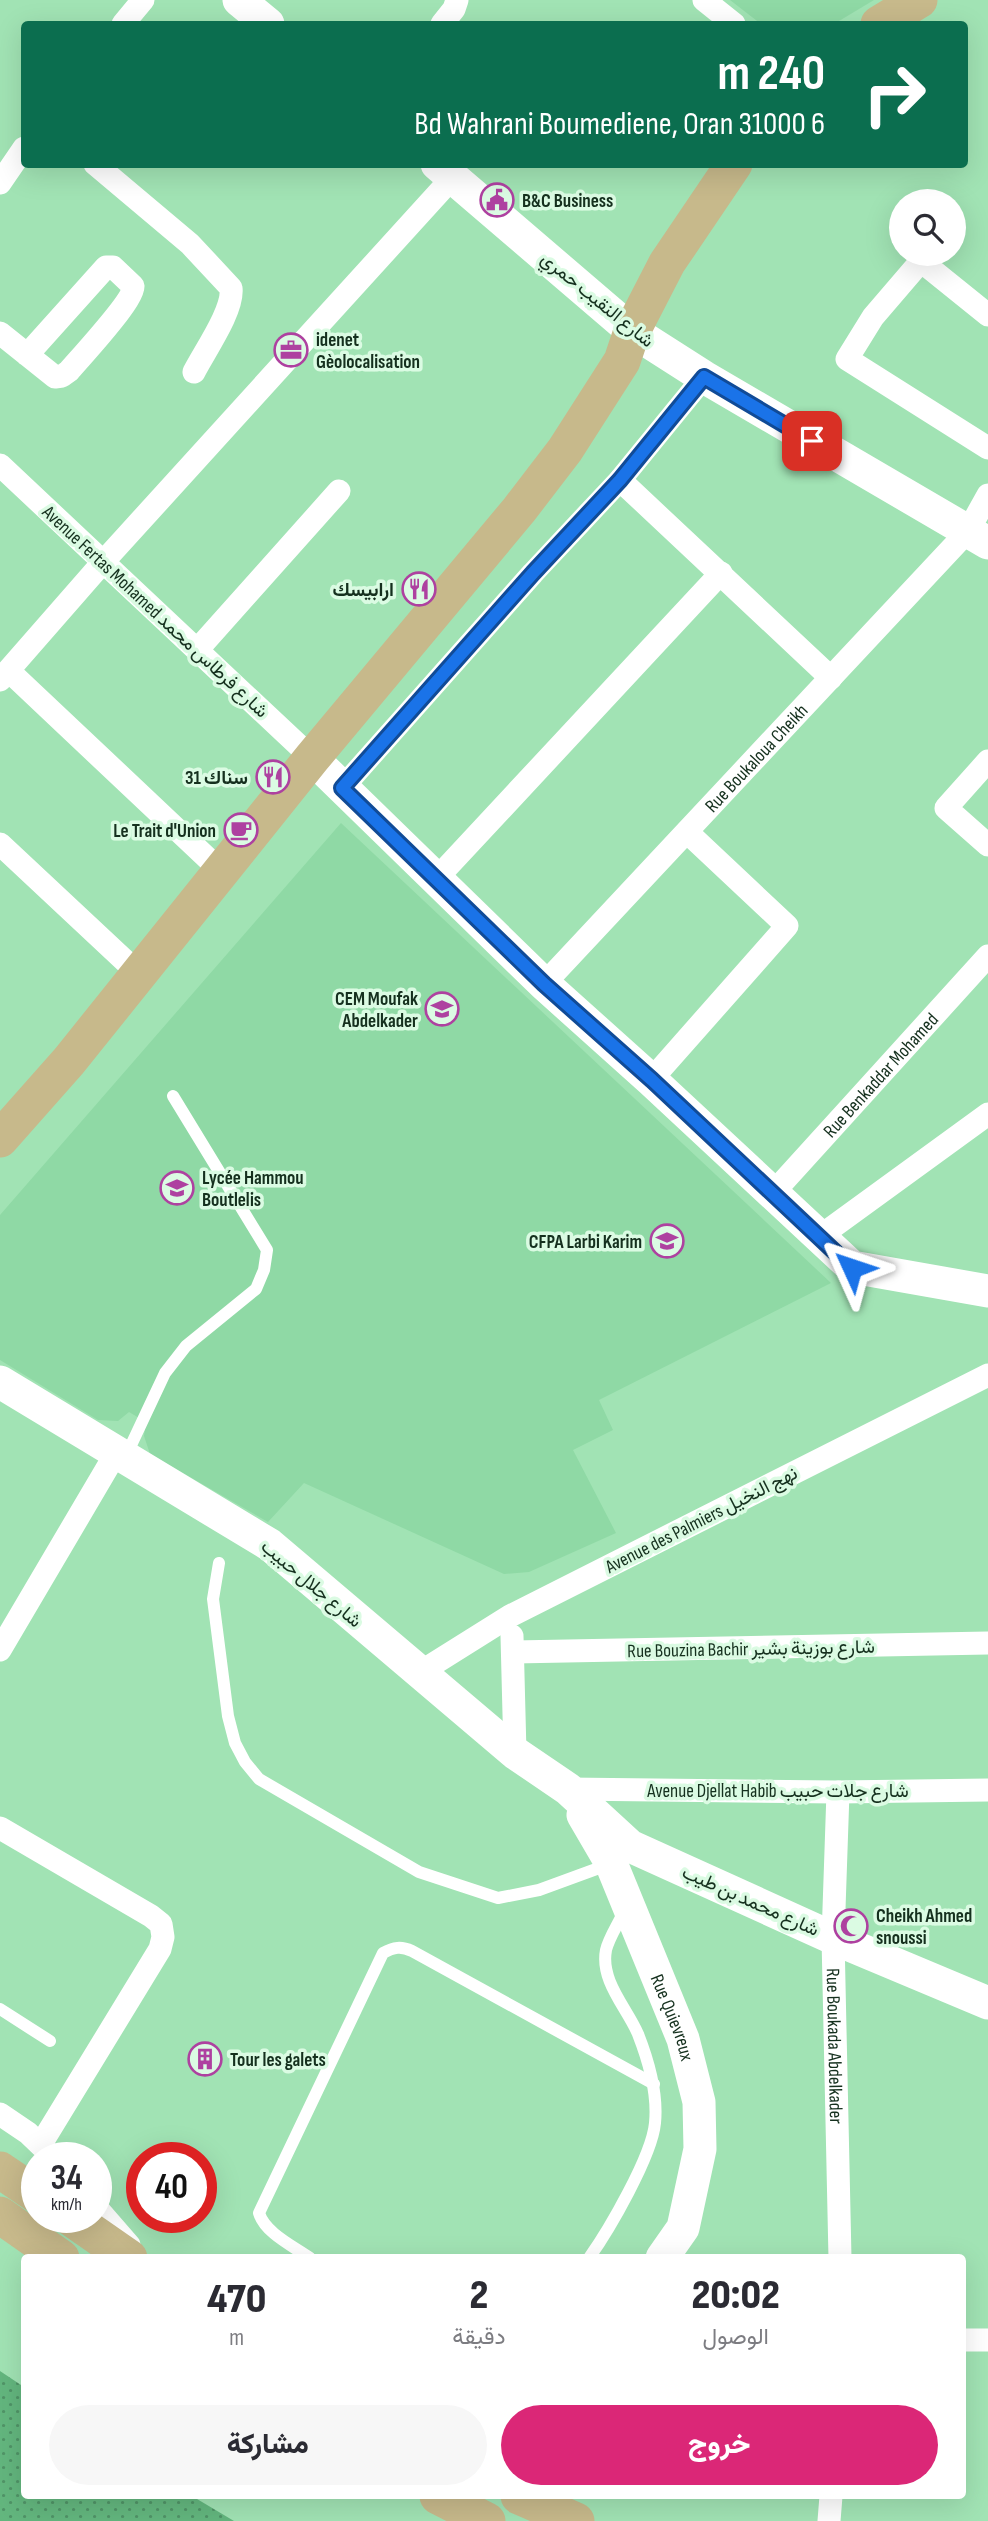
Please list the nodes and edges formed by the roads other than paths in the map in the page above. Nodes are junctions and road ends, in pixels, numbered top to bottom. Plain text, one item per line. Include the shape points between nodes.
1 (143, 0) edge
2 (239, 0) edge
3 (457, 0) edge
4 (704, 0) edge
5 (919, 0) edge
6 (126, 21) edge
7 (264, 21) edge
8 (444, 21) edge
9 (730, 21) edge
10 (884, 21) edge
11 (21, 152) edge
12 (100, 168) edge
13 (731, 168) edge
14 (445, 171) edge
15 (0, 183) edge
16 (988, 315) edge
17 (632, 331) junction
18 (0, 333) edge
19 (27, 355) junction
20 (194, 372) dead end
21 (704, 377) junction
22 (988, 448) edge
23 (0, 465) edge
24 (620, 480) junction
25 (339, 491) dead end
26 (988, 495) edge
27 (978, 537) edge
28 (104, 561) junction
29 (721, 573) junction
30 (198, 649) junction
31 (4, 675) edge
32 (831, 678) junction
33 (312, 758) junction
34 (988, 761) edge
35 (342, 788) junction
36 (687, 832) junction
37 (0, 844) edge
38 (988, 845) edge
39 (222, 872) junction
40 (437, 878) junction
41 (988, 956) edge
42 (139, 974) junction
43 (544, 984) junction
44 (652, 1080) junction
45 (173, 1096) dead end
46 (988, 1114) edge
47 (0, 1139) edge
48 (772, 1194) junction
49 (819, 1237) junction
50 (988, 1291) edge
51 (988, 1375) edge
52 (0, 1382) edge
53 (120, 1455) junction
54 (219, 1563) dead end
55 (510, 1616) junction
56 (988, 1643) edge
57 (0, 1650) edge
58 (514, 1652) junction
59 (419, 1673) junction
60 (515, 1753) junction
61 (568, 1789) junction
62 (988, 1790) edge
63 (838, 1792) junction
64 (0, 1828) edge
65 (611, 1863) junction
66 (628, 1904) junction
67 (833, 1938) junction
68 (988, 2003) edge
69 (0, 2009) edge
70 (50, 2041) dead end
71 (654, 2084) junction
72 (0, 2114) edge
73 (36, 2142) edge
74 (53, 2142) edge
75 (0, 2170) edge
76 (21, 2184) edge
77 (0, 2216) edge
78 (112, 2226) edge
79 (93, 2233) edge
80 (55, 2254) edge
81 (123, 2254) edge
82 (137, 2254) edge
83 (304, 2254) edge
84 (592, 2254) edge
85 (665, 2254) edge
86 (840, 2254) edge
87 (966, 2340) edge
88 (988, 2340) edge
89 (444, 2499) edge
90 (831, 2499) edge
91 (487, 2521) edge
92 (829, 2521) edge

1 - 6 street
2 - 7 street
3 - 8 street
4 - 9 street
5 - 10 main road
11 - 15 street
12 - 20 street via 190,244 232,288 221,321
13 - 17 main road via 667,263
14 - 17 street, شارع النقيب حمري
14 - 28 street
16 - 22 street via 921,261 873,317 847,359
17 - 21 street, شارع النقيب حمري
17 - 33 main road via 622,361 565,450
18 - 19 street
19 - 19 street via 102,269 113,267 133,286 133,293 67,374 55,377
21 - 24 street
21 - 27 street, شارع النقيب حمري
23 - 28 street, Avenue Fertas Mohamed شارع فرطاس محمد
24 - 29 street
24 - 35 street
25 - 30 street
26 - 27 street, Rue Boukaloua Cheikh
27 - 32 street, Rue Boukaloua Cheikh
28 - 30 street, Avenue Fertas Mohamed شارع فرطاس محمد
28 - 31 street
29 - 32 street
29 - 40 street
30 - 33 street, Avenue Fertas Mohamed شارع فرطاس محمد
31 - 39 street
32 - 36 street, Rue Boukaloua Cheikh
33 - 35 street
33 - 39 main road
34 - 38 street via 946,808
35 - 40 street
36 - 43 street, Rue Boukaloua Cheikh
36 - 44 street via 787,926
37 - 42 street
39 - 42 main road
40 - 43 street
41 - 48 street, Rue Benkaddar Mohamed
42 - 47 main road
43 - 44 street
44 - 48 street
45 - 53 lane via 267,1250 256,1289 186,1346 165,1373
46 - 49 street
48 - 49 street
49 - 50 street via 852,1268
51 - 55 street, Avenue des Palmiers نهج النخيل
52 - 53 street, شارع جلال حبيب
53 - 57 street
53 - 59 street, شارع جلال حبيب via 270,1545
54 - 65 lane via 213,1599 228,1716 235,1743 259,1779 419,1872 498,1898 539,1890
55 - 58 street
55 - 59 street, Avenue des Palmiers نهج النخيل
56 - 58 street, Rue Bouzina Bachir شارع بوزينة بشير
58 - 60 street
59 - 60 street, شارع جلال حبيب
60 - 61 street, شارع جلال حبيب
61 - 63 street, Avenue Djellat Habib شارع جلات حبيب
61 - 65 street, Rue Quievreux
61 - 67 street, شارع محمد بن طيب via 631,1846
62 - 63 street, Avenue Djellat Habib شارع جلات حبيب
63 - 67 street, Rue Boukada Abdelkader
64 - 74 street via 161,1924 160,1949
65 - 66 street, Rue Quievreux
66 - 71 lane via 606,1950 607,1972 637,2033
66 - 85 street, Rue Quievreux via 683,2039 699,2102 700,2149 684,2228
67 - 68 street, شارع محمد بن طيب
67 - 86 street, Rue Boukada Abdelkader
69 - 70 lane
71 - 83 lane via 412,1951 389,1950 383,1954 259,2213 271,2230
71 - 84 lane via 655,2124 643,2162
72 - 73 street
75 - 76 main road
77 - 80 main road
78 - 82 street
79 - 81 main road
87 - 88 street
89 - 91 main road
90 - 92 street

